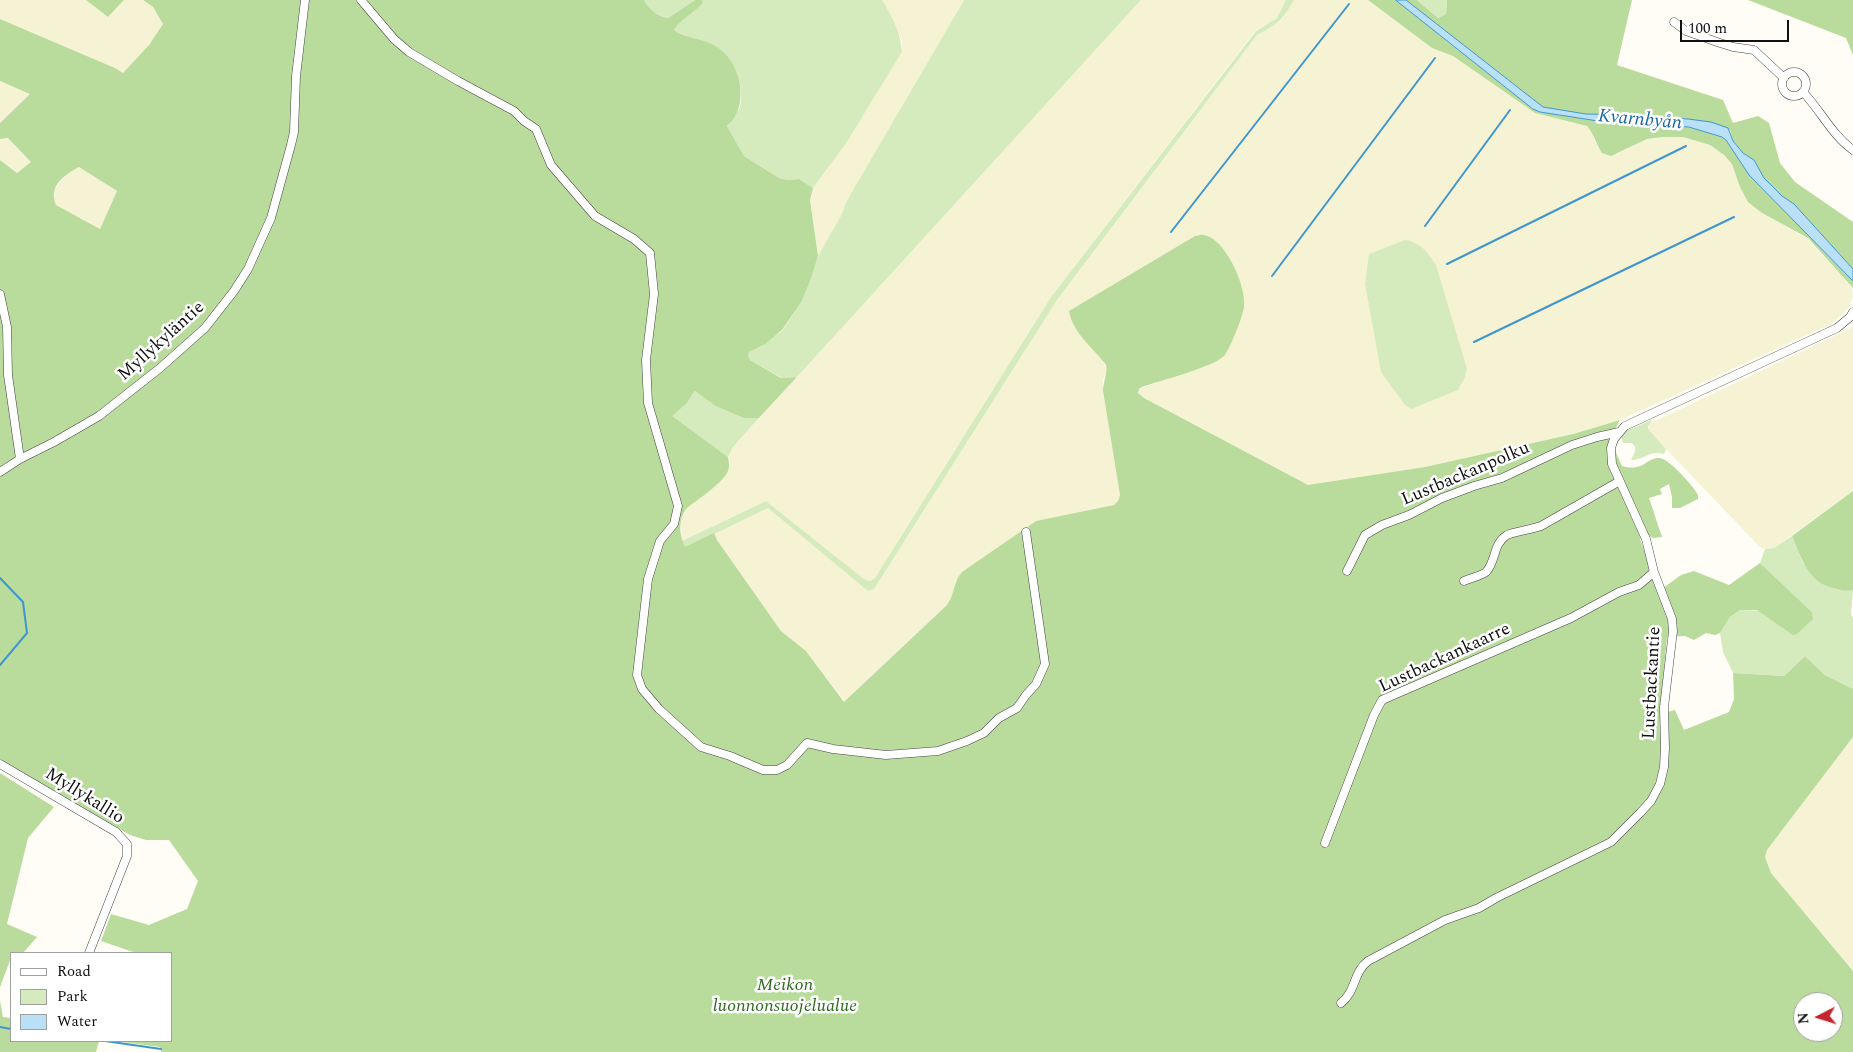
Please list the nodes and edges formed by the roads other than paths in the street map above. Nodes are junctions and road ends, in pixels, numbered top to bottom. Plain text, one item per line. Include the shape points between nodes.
1 (304, 0) edge
2 (361, 0) edge
3 (1674, 22) dead end
4 (1784, 78) junction
5 (1803, 92) junction
6 (1853, 150) edge
7 (0, 294) edge
8 (1853, 312) edge
9 (1618, 432) junction
10 (20, 459) junction
11 (0, 472) edge
12 (1618, 482) junction
13 (1026, 532) dead end
14 (1347, 571) dead end
15 (1654, 572) junction
16 (1464, 581) dead end
17 (0, 764) edge
18 (1325, 843) dead end
19 (89, 952) edge
20 (1341, 1003) dead end

1 - 10 street, Myllykyläntie via 294,132 271,218 248,269 205,328 160,368 99,416
2 - 13 street via 409,52 514,111 536,129 551,165 596,216 634,238 650,253 654,294 646,360 648,403 678,506 674,524 660,541 648,579 637,675 642,688 659,710 701,746 764,770 777,770 787,765 807,743 886,755 938,751 984,733 999,718 1017,708 1036,684 1045,664
3 - 4 street via 1686,31 1720,43 1754,50
4 - 5 street via 1782,86 1786,93 1792,96
4 - 5 street via 1793,72 1801,75 1806,85
5 - 6 street via 1816,105 1830,128
7 - 10 street via 7,328 8,375
8 - 9 street via 1837,328
9 - 12 street, Lustbackantie via 1611,456
9 - 14 street, Lustbackanpolku via 1572,445 1502,478 1458,492 1382,525 1366,535
10 - 11 street, Myllykyläntie
12 - 15 street, Lustbackantie via 1646,539
12 - 16 street via 1541,526 1508,534 1497,543 1494,558 1485,572
15 - 18 street, Lustbackankaarre via 1639,585 1571,618 1382,700
15 - 20 street, Lustbackantie via 1673,630 1664,707 1664,767 1660,784 1651,800 1611,842 1479,908 1445,920 1368,961
17 - 19 street, Myllykallio via 116,832 127,844 127,856

